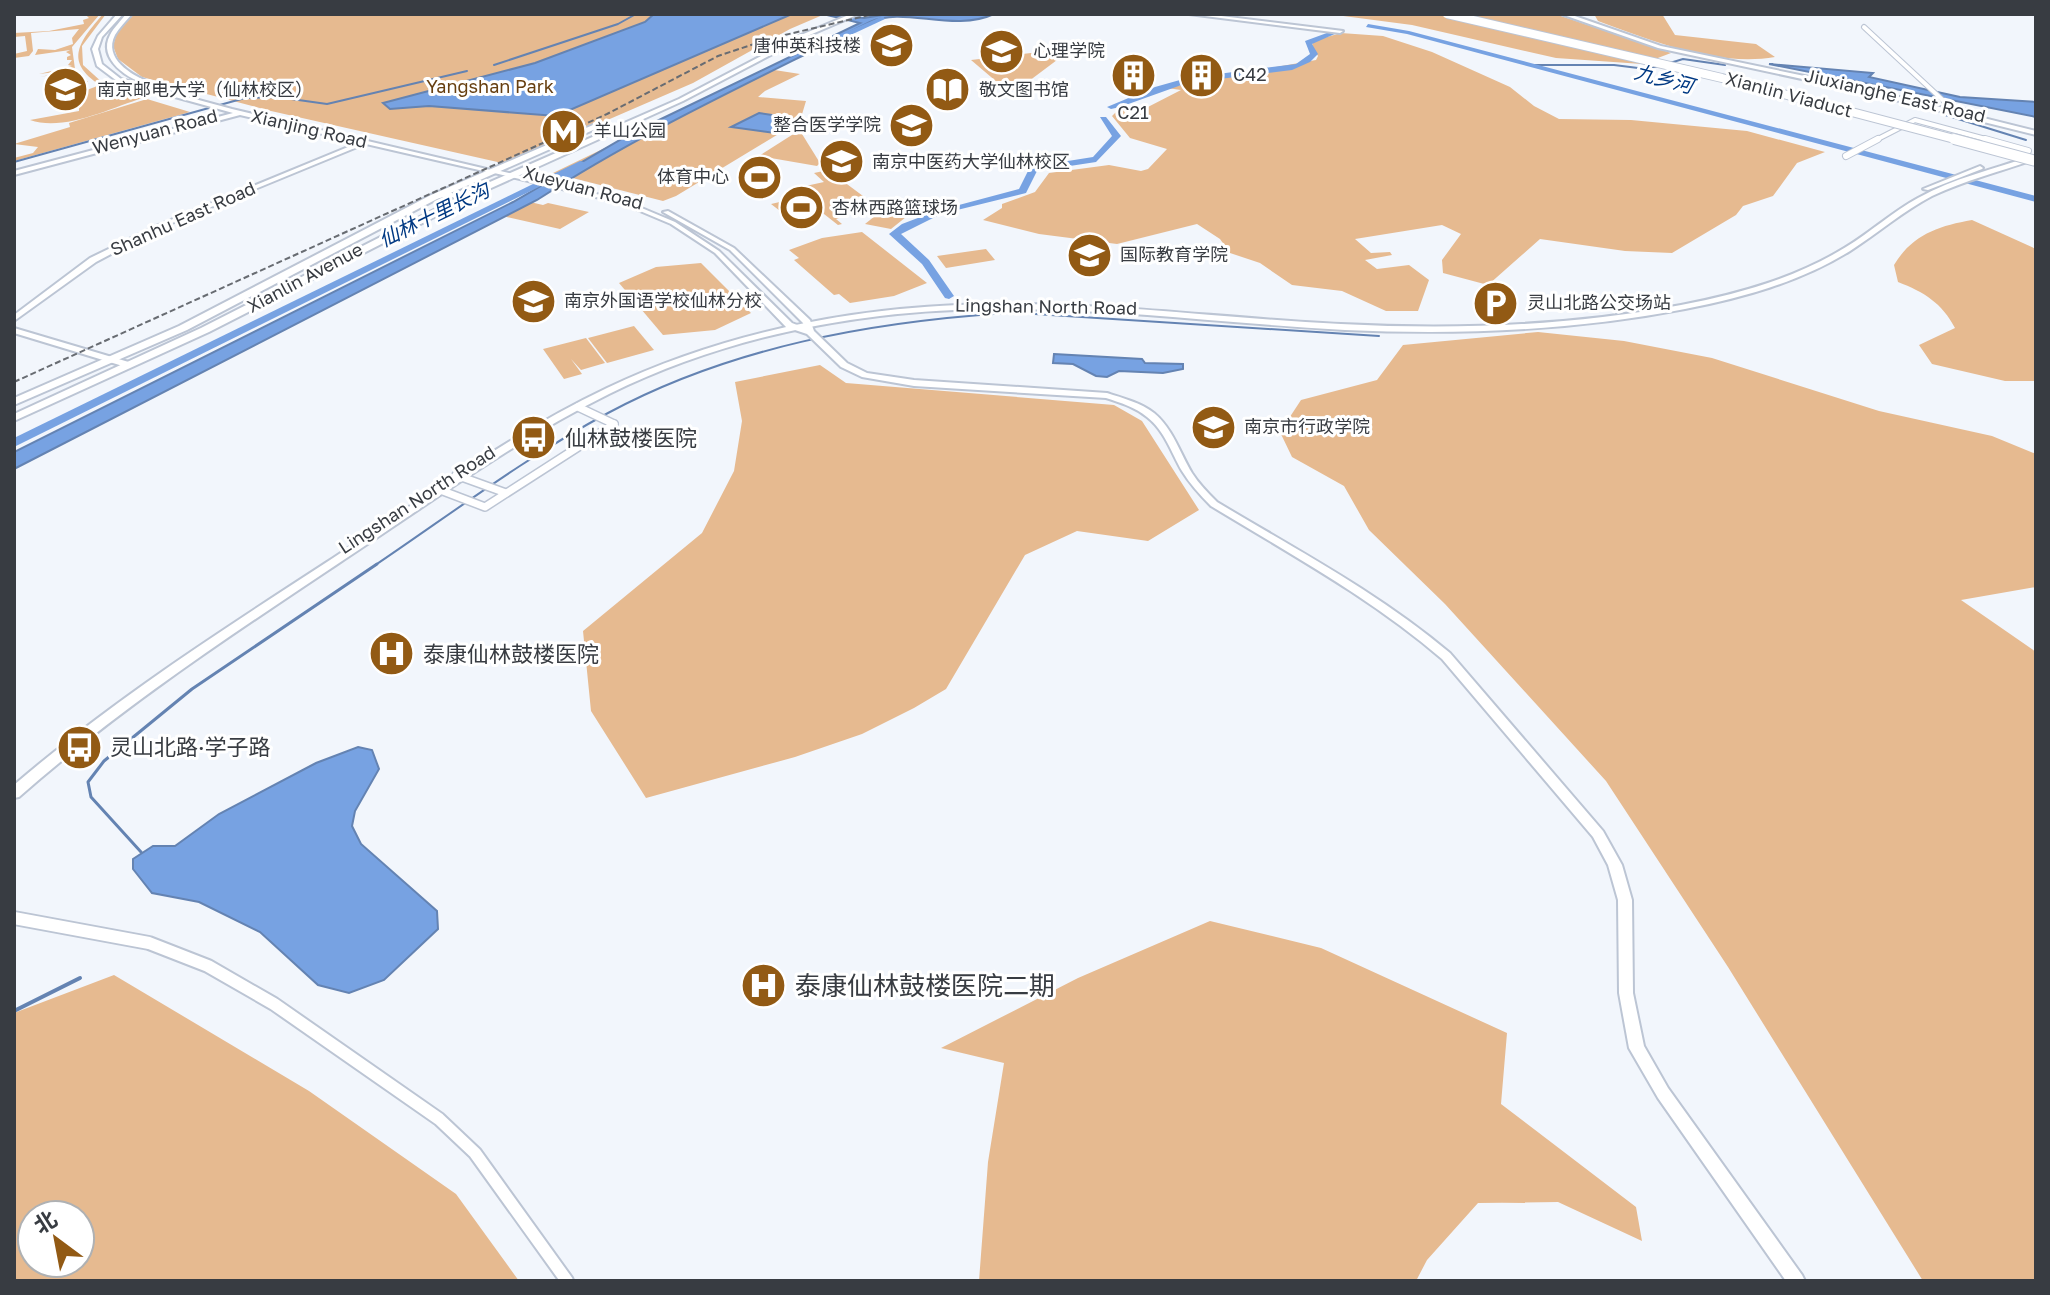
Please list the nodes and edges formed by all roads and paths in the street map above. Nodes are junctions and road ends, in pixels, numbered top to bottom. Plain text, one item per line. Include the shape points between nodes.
1 (120, 14) edge
2 (129, 14) edge
3 (1192, 14) edge
4 (1202, 14) edge
5 (1447, 14) edge
6 (1463, 14) edge
7 (1566, 14) edge
8 (850, 16) edge
9 (1864, 27) dead end
10 (763, 46) dead end
11 (220, 105) junction
12 (237, 110) junction
13 (1977, 114) junction
14 (2036, 131) edge
15 (365, 142) junction
16 (544, 149) junction
17 (2032, 149) edge
18 (560, 153) junction
19 (1846, 156) dead end
20 (2036, 158) edge
21 (496, 169) junction
22 (14, 171) edge
23 (514, 173) junction
24 (542, 180) junction
25 (434, 197) junction
26 (456, 201) junction
27 (14, 319) edge
28 (792, 327) junction
29 (183, 328) junction
30 (14, 330) edge
31 (205, 330) junction
32 (811, 330) junction
33 (116, 360) junction
34 (129, 365) junction
35 (14, 402) edge
36 (581, 410) junction
37 (14, 418) edge
38 (460, 476) junction
39 (438, 490) junction
40 (506, 493) junction
41 (14, 782) edge
42 (14, 793) edge
43 (14, 918) edge
44 (14, 925) edge
45 (50, 926) junction
46 (567, 1281) edge
47 (1796, 1281) edge

1 - 11 main road, Xianjing Road via 97,43 95,56 102,70 135,86
2 - 11 main road, Xianjing Road via 111,37 116,65 140,80
3 - 4 main road via 1340,31
5 - 20 highway, Xianlin Viaduct, bridge
6 - 20 highway, Xianlin Viaduct, bridge via 1727,75
7 - 13 main road, Jiuxianghe East Road via 1673,49
7 - 14 main road, Jiuxianghe East Road via 1660,47
8 - 18 main road, Xianlin Avenue
9 - 13 street via 1945,101
10 - 16 main road, Xianlin Avenue via 697,84
11 - 12 main road, Xianjing Road
12 - 15 main road, Xianjing Road
12 - 21 main road, Xianjing Road
12 - 22 main road, Wenyuan Road
13 - 14 main road, Jiuxianghe East Road
15 - 21 main road, Xianjing Road
15 - 27 street, Shanhu East Road via 93,260
16 - 18 main road via 545,154
16 - 21 main road, Xianlin Avenue
17 - 19 street via 1915,120
17 - 32 main road, Lingshan North Road via 1938,182 1838,249 1779,277 1696,300 1579,318 1395,325 1015,303 909,307
18 - 23 main road, Xianlin Avenue
20 - 32 main road, Lingshan North Road via 1919,200 1825,261 1766,286 1651,313 1517,327 1397,329 1015,306 910,311
21 - 23 street
21 - 25 main road, Xianlin Avenue
23 - 24 street, Xueyuan Road
23 - 24 street, Xueyuan Road
23 - 26 main road, Xianlin Avenue
24 - 28 street, Xueyuan Road via 623,202 693,234
24 - 32 street, Xueyuan Road via 631,199 704,231 732,249
25 - 26 main road via 454,194
25 - 29 main road, Xianlin Avenue
26 - 31 main road, Xianlin Avenue
28 - 32 main road, Lingshan North Road
28 - 36 main road, Lingshan North Road via 691,357 612,389
28 - 38 main road, Lingshan North Road via 699,351 608,386 565,407
29 - 31 main road
29 - 33 main road, Xianlin Avenue
30 - 33 street
31 - 34 main road, Xianlin Avenue
32 - 47 street, Xueyuan Road via 844,365 881,379 1107,396 1138,405 1162,424 1193,482 1214,504 1393,614 1446,656 1598,834 1625,900 1626,993 1637,1048
33 - 34 street
33 - 35 main road, Xianlin Avenue
34 - 37 main road, Xianlin Avenue
36 - 38 main road, Lingshan North Road
36 - 40 street via 614,424
38 - 39 main road, Lingshan North Road
38 - 40 street
39 - 40 street via 485,507
39 - 41 main road, Lingshan North Road via 211,634
39 - 42 main road, Lingshan North Road via 156,681
43 - 45 street
44 - 45 street
45 - 46 street via 149,943 208,966 312,1029 439,1119 475,1153

